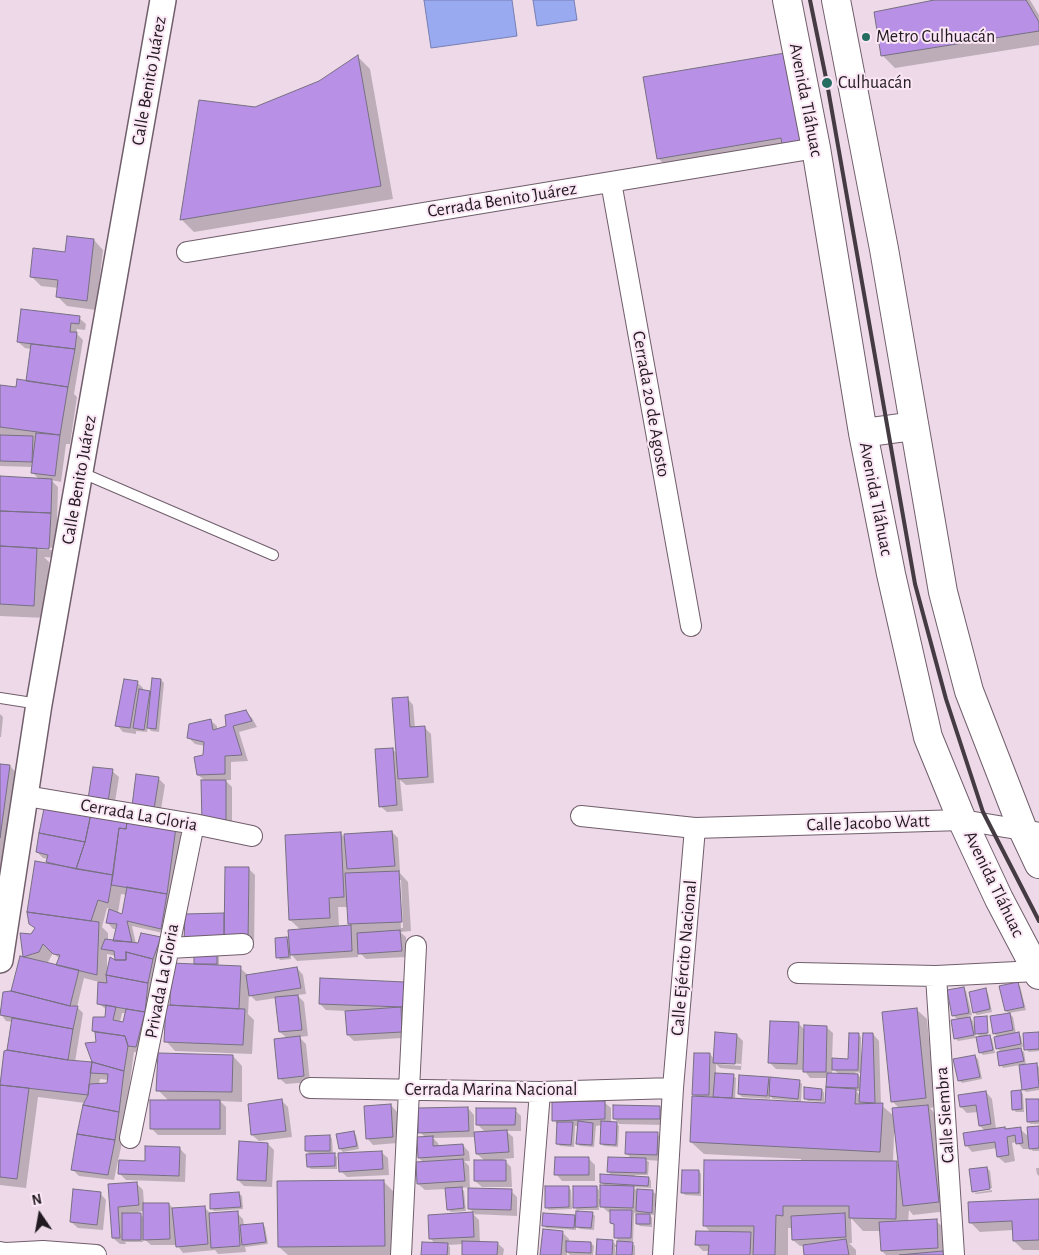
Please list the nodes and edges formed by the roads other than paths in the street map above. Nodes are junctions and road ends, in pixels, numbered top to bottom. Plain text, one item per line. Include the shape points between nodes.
1 (163, 0) edge
2 (787, 0) edge
3 (836, 0) edge
4 (816, 148) junction
5 (611, 182) junction
6 (187, 252) dead end
7 (914, 426) junction
8 (864, 433) junction
9 (80, 472) junction
10 (273, 555) dead end
11 (691, 626) dead end
12 (0, 698) edge
13 (39, 704) junction
14 (26, 796) junction
15 (582, 816) dead end
16 (962, 820) junction
17 (194, 824) junction
18 (695, 828) junction
19 (1031, 831) edge
20 (252, 836) dead end
21 (1039, 864) edge
22 (243, 944) dead end
23 (416, 946) dead end
24 (169, 948) junction
25 (1, 952) edge
26 (798, 973) dead end
27 (1038, 973) edge
28 (936, 976) junction
29 (310, 1088) dead end
30 (672, 1088) junction
31 (410, 1090) junction
32 (540, 1092) junction
33 (130, 1138) dead end
34 (0, 1252) edge
35 (96, 1255) edge
36 (401, 1255) edge
37 (527, 1255) edge
38 (663, 1255) edge
39 (954, 1255) edge

1 - 9 street, Calle Benito Juárez
2 - 4 main road, Avenida Tláhuac
3 - 7 main road via 884,248
4 - 5 street, Cerrada Benito Juárez
4 - 8 main road, Avenida Tláhuac
5 - 6 street, Cerrada Benito Juárez
5 - 11 street, Cerrada 20 de Agosto
7 - 8 main road
7 - 19 main road via 943,592 969,691
8 - 16 main road, Avenida Tláhuac via 891,574 928,737
9 - 10 lane
9 - 13 street, Calle Benito Juárez
12 - 13 lane
13 - 14 street, Calle Benito Juárez
14 - 17 street, Cerrada La Gloria
14 - 25 street, Calle Benito Juárez
15 - 18 street, Calle Jacobo Watt
16 - 18 street, Calle Jacobo Watt
16 - 19 street, Calle Jacobo Watt
16 - 27 main road, Avenida Tláhuac
17 - 20 street, Cerrada La Gloria
17 - 24 street, Privada La Gloria
18 - 30 street, Calle Ejército Nacional
19 - 21 main road
22 - 24 street
23 - 31 street
24 - 33 street, Privada La Gloria
26 - 28 street
27 - 28 street
28 - 39 street, Calle Siembra
29 - 31 street, Cerrada Marina Nacional
30 - 32 street, Cerrada Marina Nacional
30 - 38 street, Calle Ejército Nacional
31 - 32 street, Cerrada Marina Nacional
31 - 36 street
32 - 37 street
34 - 35 street

